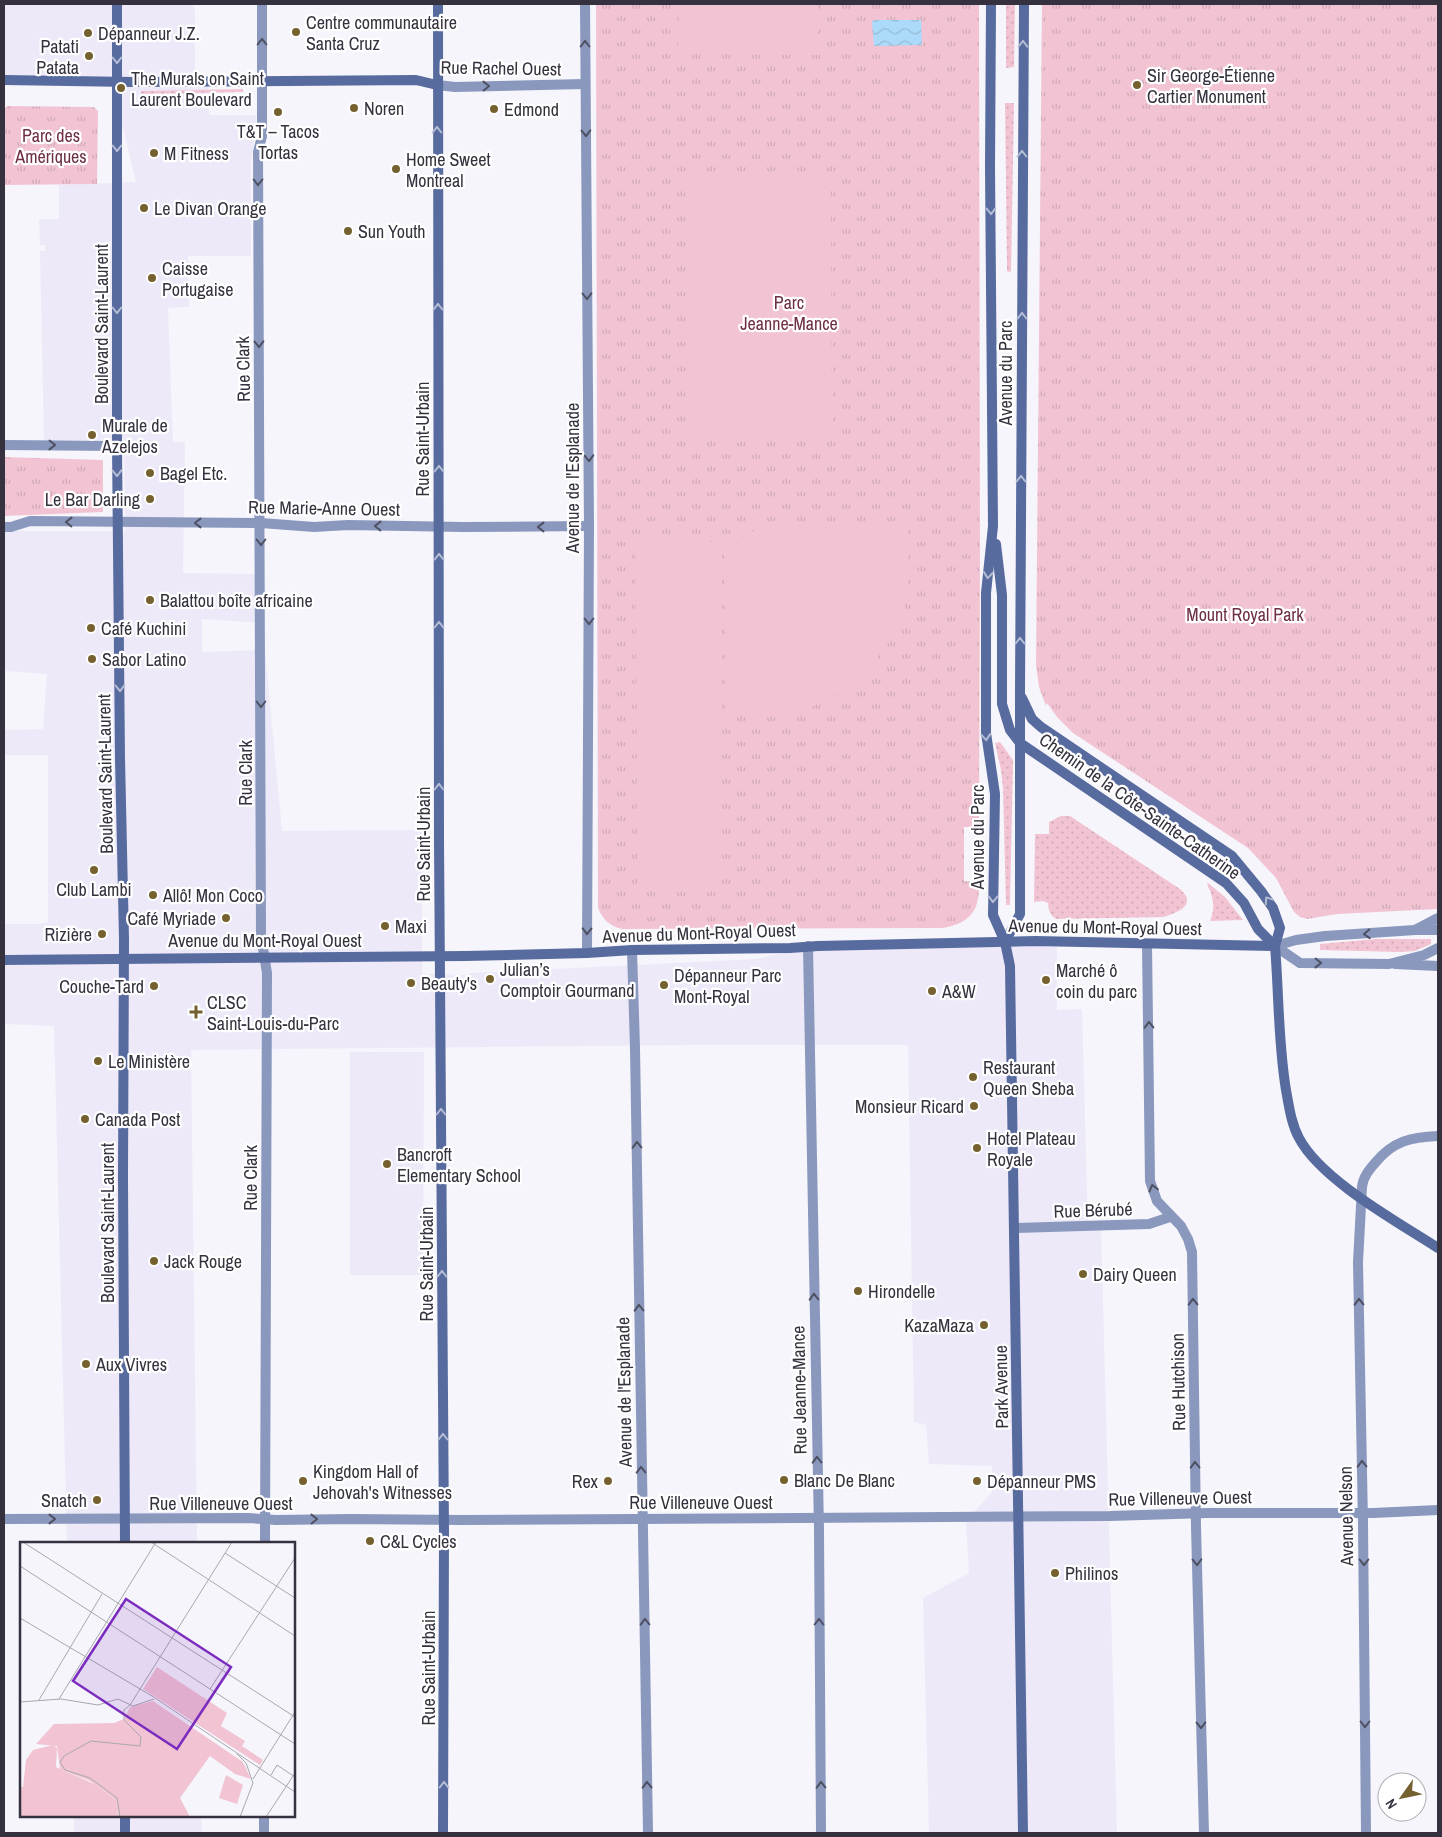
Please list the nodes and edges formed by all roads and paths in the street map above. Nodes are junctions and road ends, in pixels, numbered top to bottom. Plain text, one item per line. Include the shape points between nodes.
1 (117, 4) edge
2 (262, 4) edge
3 (438, 4) edge
4 (586, 4) edge
5 (991, 4) edge
6 (1024, 4) edge
7 (4, 80) edge
8 (262, 81) junction
9 (116, 82) junction
10 (585, 84) junction
11 (438, 85) junction
12 (4, 445) edge
13 (117, 446) junction
14 (118, 522) junction
15 (261, 523) junction
16 (4, 526) edge
17 (439, 526) junction
18 (589, 526) junction
19 (993, 526) junction
20 (1020, 690) junction
21 (1020, 743) junction
22 (1438, 918) edge
23 (1415, 930) junction
24 (1438, 930) edge
25 (1005, 942) junction
26 (1147, 944) junction
27 (808, 946) junction
28 (1275, 946) junction
29 (1438, 948) edge
30 (632, 950) junction
31 (586, 953) junction
32 (265, 956) junction
33 (440, 956) junction
34 (124, 958) junction
35 (4, 960) edge
36 (1389, 964) junction
37 (1438, 966) edge
38 (1438, 1136) edge
39 (1361, 1198) junction
40 (1170, 1217) junction
41 (1016, 1228) junction
42 (1438, 1248) edge
43 (1438, 1510) edge
44 (1363, 1513) junction
45 (1196, 1514) junction
46 (1019, 1517) junction
47 (818, 1518) junction
48 (4, 1519) edge
49 (125, 1519) junction
50 (265, 1519) junction
51 (642, 1519) junction
52 (444, 1520) junction
53 (125, 1542) edge
54 (265, 1542) edge
55 (125, 1817) edge
56 (264, 1817) edge
57 (125, 1833) edge
58 (264, 1833) edge
59 (444, 1833) edge
60 (648, 1833) edge
61 (821, 1833) edge
62 (1024, 1833) edge
63 (1204, 1833) edge
64 (1366, 1833) edge

1 -> 9 main road, Boulevard Saint-Laurent
8 -> 2 street, Rue Clark
3 - 11 main road, Rue Saint-Urbain
10 -> 4 street, Avenue de l'Esplanade
5 -> 19 main road, Avenue du Parc
20 -> 6 main road, Avenue du Parc
7 - 9 main road, Rue Rachel Ouest
8 - 9 main road, Rue Rachel Ouest
8 - 11 main road, Rue Rachel Ouest via 416,80
8 -> 15 street, Rue Clark via 262,136 258,152
9 -> 13 main road, Boulevard Saint-Laurent
11 -> 10 street, Rue Rachel Ouest
10 -> 18 street, Avenue de l'Esplanade
17 -> 11 main road, Rue Saint-Urbain
12 -> 13 street
13 -> 14 main road, Boulevard Saint-Laurent
15 -> 14 street, Rue Marie-Anne Ouest
14 -> 16 street, Rue Marie-Anne Ouest via 30,521
14 -> 34 main road, Boulevard Saint-Laurent
17 -> 15 street, Rue Marie-Anne Ouest via 314,527
15 -> 32 street, Rue Clark via 261,936
18 -> 17 street, Rue Marie-Anne Ouest
33 -> 17 main road, Rue Saint-Urbain
18 -> 31 street, Avenue de l'Esplanade
19 - 21 main road, Avenue du Parc via 1002,595 1002,704 1010,730
19 -> 25 main road, Avenue du Parc via 986,593 986,733 995,794 993,915
20 - 21 main road, Avenue du Parc
28 -> 20 main road, Chemin de la Côte-Sainte-Catherine via 1280,928 1273,908 1232,856 1041,727 1026,709
21 - 25 main road, Avenue du Parc via 1020,914
21 - 28 main road, Chemin de la Côte-Sainte-Catherine via 1226,883 1244,903 1258,929
22 - 23 street
23 - 24 street
23 -> 28 street via 1325,936
25 - 26 main road, Avenue du Mont-Royal Ouest
25 - 27 main road, Avenue du Mont-Royal Ouest
25 - 41 main road, Park Avenue via 1010,966
26 - 28 main road, Avenue du Mont-Royal Ouest
40 -> 26 street, Rue Hutchison via 1157,1201 1150,1181
27 - 30 main road, Avenue du Mont-Royal Ouest
47 -> 27 street, Rue Jeanne-Mance
28 -> 36 street via 1300,963
28 - 39 main road, Chemin de la Côte-Sainte-Catherine via 1282,1067 1291,1115 1299,1138 1310,1153
29 - 36 street
30 - 31 main road, Avenue du Mont-Royal Ouest
51 -> 30 street, Avenue de l'Esplanade
31 - 33 main road, Avenue du Mont-Royal Ouest
32 - 33 main road, Avenue du Mont-Royal Ouest
32 - 34 main road, Avenue du Mont-Royal Ouest
32 - 50 street, Rue Clark
52 -> 33 main road, Rue Saint-Urbain
34 - 35 main road, Avenue du Mont-Royal Ouest
34 - 49 main road, Boulevard Saint-Laurent
36 - 37 street
38 - 39 street, Avenue Nelson via 1404,1140 1384,1151 1364,1178
39 - 42 main road, Chemin de la Côte-Sainte-Catherine
44 -> 39 street, Avenue Nelson via 1358,1262
40 - 41 street, Rue Bérubé via 1149,1224
45 -> 40 street, Rue Hutchison via 1192,1252 1181,1226
41 - 46 main road, Park Avenue
43 - 44 street, Rue Villeneuve Ouest
44 - 45 street, Rue Villeneuve Ouest
44 -> 64 street, Avenue Nelson
45 - 46 street, Rue Villeneuve Ouest
45 -> 63 street, Rue Hutchison
46 - 47 street, Rue Villeneuve Ouest
46 - 62 main road, Park Avenue
47 - 51 street, Rue Villeneuve Ouest
61 -> 47 street, Rue Jeanne-Mance
48 -> 49 street, Rue Villeneuve Ouest
49 - 50 street, Rue Villeneuve Ouest
49 - 53 main road, Boulevard Saint-Laurent
50 -> 52 street, Rue Villeneuve Ouest
50 - 54 street, Rue Clark
51 - 52 street, Rue Villeneuve Ouest
60 -> 51 street, Avenue de l'Esplanade
59 -> 52 main road, Rue Saint-Urbain
55 - 57 main road
56 - 58 street

